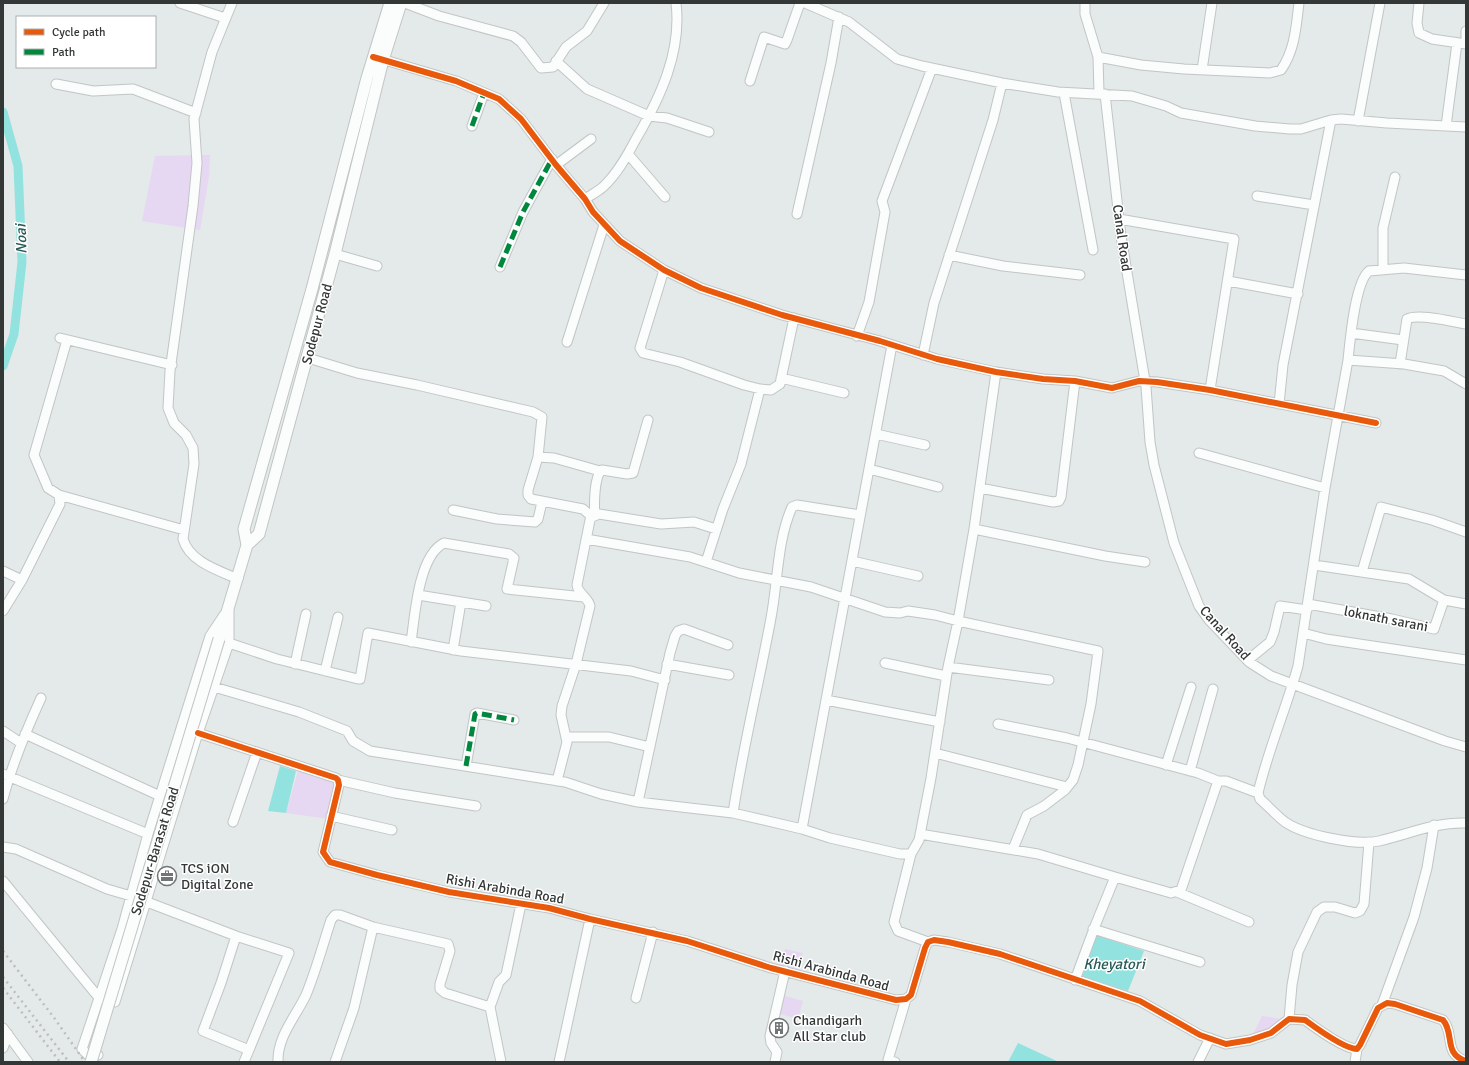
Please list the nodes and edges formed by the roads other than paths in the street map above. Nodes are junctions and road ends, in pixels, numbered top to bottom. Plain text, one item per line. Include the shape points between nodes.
1 (180, 3) edge
2 (232, 3) edge
3 (390, 3) edge
4 (401, 3) edge
5 (405, 3) edge
6 (604, 3) edge
7 (676, 3) edge
8 (800, 3) edge
9 (805, 3) edge
10 (1085, 3) edge
11 (1212, 3) edge
12 (1299, 3) edge
13 (1380, 3) edge
14 (1419, 3) edge
15 (839, 17) junction
16 (225, 18) junction
17 (1466, 31) edge
18 (1463, 43) edge
19 (1098, 56) junction
20 (378, 59) junction
21 (556, 61) junction
22 (932, 68) junction
23 (1202, 70) junction
24 (750, 81) dead end
25 (1002, 83) junction
26 (56, 84) dead end
27 (1064, 92) junction
28 (484, 93) junction
29 (1102, 94) junction
30 (196, 113) junction
31 (649, 116) junction
32 (1331, 120) junction
33 (1358, 121) junction
34 (472, 126) dead end
35 (1446, 126) junction
36 (1466, 127) edge
37 (708, 132) dead end
38 (591, 139) dead end
39 (628, 154) junction
40 (554, 162) junction
41 (1395, 177) dead end
42 (1257, 196) dead end
43 (665, 197) dead end
44 (585, 200) junction
45 (1314, 205) junction
46 (797, 214) dead end
47 (1119, 219) junction
48 (604, 226) junction
49 (1093, 250) dead end
50 (336, 254) junction
51 (949, 255) junction
52 (377, 266) dead end
53 (500, 267) dead end
54 (1383, 269) junction
55 (664, 270) junction
56 (1080, 274) dead end
57 (1466, 275) edge
58 (1228, 281) junction
59 (1298, 294) junction
60 (794, 318) junction
61 (1466, 324) edge
62 (1351, 333) junction
63 (857, 336) junction
64 (1403, 340) junction
65 (567, 342) dead end
66 (892, 345) junction
67 (923, 355) junction
68 (308, 358) junction
69 (1348, 360) junction
70 (1400, 364) junction
71 (172, 365) junction
72 (996, 372) junction
73 (781, 378) junction
74 (1144, 381) junction
75 (1075, 382) junction
76 (1466, 384) edge
77 (760, 389) junction
78 (1210, 390) junction
79 (844, 393) dead end
80 (1279, 404) junction
81 (1337, 416) junction
82 (648, 420) dead end
83 (1376, 423) dead end
84 (876, 434) junction
85 (925, 446) dead end
86 (1199, 453) dead end
87 (538, 457) junction
88 (869, 470) junction
89 (600, 471) junction
90 (938, 487) dead end
91 (980, 488) junction
92 (1325, 488) junction
93 (59, 495) junction
94 (542, 502) junction
95 (453, 510) dead end
96 (860, 515) junction
97 (594, 516) junction
98 (716, 529) junction
99 (974, 529) junction
100 (184, 530) junction
101 (1466, 532) edge
102 (586, 538) junction
103 (247, 545) junction
104 (852, 561) junction
105 (706, 562) junction
106 (1145, 562) dead end
107 (1314, 565) junction
108 (3, 571) edge
109 (1362, 572) junction
110 (918, 576) dead end
111 (238, 579) junction
112 (777, 579) junction
113 (22, 580) junction
114 (418, 594) junction
115 (584, 597) junction
116 (846, 599) junction
117 (1444, 600) junction
118 (461, 602) junction
119 (1466, 604) edge
120 (230, 606) junction
121 (486, 606) dead end
122 (1308, 607) junction
123 (3, 611) edge
124 (306, 614) dead end
125 (338, 617) dead end
126 (958, 622) junction
127 (1304, 633) junction
128 (224, 641) junction
129 (411, 642) junction
130 (728, 646) dead end
131 (453, 650) junction
132 (1248, 660) junction
133 (1466, 660) edge
134 (885, 662) dead end
135 (294, 664) junction
136 (576, 664) junction
137 (667, 664) junction
138 (325, 671) junction
139 (947, 672) junction
140 (729, 675) dead end
141 (665, 680) junction
142 (1049, 680) dead end
143 (214, 687) junction
144 (1191, 688) dead end
145 (1292, 688) junction
146 (1213, 689) dead end
147 (40, 698) dead end
148 (826, 700) junction
149 (514, 720) dead end
150 (940, 722) junction
151 (998, 724) dead end
152 (3, 731) edge
153 (198, 733) junction
154 (567, 737) junction
155 (23, 738) junction
156 (1083, 743) junction
157 (650, 747) junction
158 (1466, 747) edge
159 (257, 752) junction
160 (935, 753) junction
161 (1166, 765) junction
162 (466, 766) junction
163 (1190, 771) junction
164 (6, 775) edge
165 (338, 780) junction
166 (557, 781) junction
167 (1218, 781) junction
168 (1067, 787) junction
169 (1258, 793) junction
170 (160, 796) junction
171 (3, 799) edge
172 (638, 802) junction
173 (476, 806) dead end
174 (733, 813) junction
175 (331, 816) junction
176 (233, 822) dead end
177 (1466, 823) edge
178 (1434, 825) junction
179 (802, 829) junction
180 (392, 830) dead end
181 (148, 834) junction
182 (920, 834) junction
183 (1369, 842) junction
184 (3, 847) edge
185 (1013, 849) junction
186 (911, 854) junction
187 (1115, 877) junction
188 (3, 881) edge
189 (1177, 892) junction
190 (131, 896) junction
191 (146, 902) junction
192 (520, 904) junction
193 (590, 919) junction
194 (1249, 922) dead end
195 (373, 927) junction
196 (1093, 929) junction
197 (653, 932) junction
198 (236, 936) junction
199 (928, 942) junction
200 (1200, 962) dead end
201 (785, 971) junction
202 (1076, 980) junction
203 (636, 998) dead end
204 (100, 999) junction
205 (906, 999) junction
206 (1382, 1005) junction
207 (490, 1007) junction
208 (1289, 1019) junction
209 (5, 1031) edge
210 (1210, 1038) junction
211 (3, 1048) edge
212 (1356, 1049) junction
213 (249, 1050) junction
214 (97, 1060) edge
215 (1466, 1061) edge
216 (28, 1062) edge
217 (244, 1062) edge
218 (278, 1062) edge
219 (335, 1062) edge
220 (501, 1062) edge
221 (559, 1062) edge
222 (775, 1062) edge
223 (895, 1062) edge
224 (1198, 1062) edge
225 (1355, 1062) edge

1 - 16 street
2 - 16 street
3 - 20 main road
4 - 20 main road, Sodepur Road
5 - 21 street via 439,16 513,36 521,42 541,68 553,67
6 - 21 street via 587,31 566,47
7 - 31 street via 678,26 671,60 662,90
8 - 24 street via 785,44 764,37
9 - 15 street
10 - 19 street, Canal Road via 1085,14
11 - 23 street
12 - 23 street via 1294,43 1289,59 1281,70 1270,73
13 - 33 street
14 - 18 street via 1419,33 1432,39
15 - 22 street via 873,40 889,55
15 - 46 street
16 - 30 street via 210,59
17 - 18 street
18 - 35 street
19 - 23 street via 1141,65
19 - 29 street, Canal Road
20 - 28 street via 456,81
20 - 50 main road, Sodepur Road
20 - 103 main road via 244,529
21 - 31 street via 587,89
22 - 25 street
22 - 63 street via 882,201 884,212 874,279
25 - 27 street
25 - 51 street via 993,120
26 - 30 street via 93,91 133,89
27 - 29 street
27 - 49 street
28 - 34 street
28 - 40 street via 499,99 521,119
29 - 32 street via 1132,96 1181,113 1256,126 1301,129
29 - 47 street, Canal Road
30 - 71 street via 194,206
31 - 37 street via 667,118
31 - 39 street
32 - 33 street
32 - 45 street
33 - 35 street
35 - 36 street
38 - 40 street
39 - 43 street
39 - 44 street via 603,186
40 - 44 street
40 - 53 street via 523,212
41 - 54 street via 1383,228
42 - 45 street
44 - 48 street
45 - 59 street
47 - 58 street via 1234,238
47 - 74 street, Canal Road
48 - 55 street via 620,241
48 - 65 street
50 - 52 street
50 - 68 main road, Sodepur Road
51 - 56 street via 1003,266
51 - 67 street via 934,303
54 - 57 street via 1404,268
54 - 62 street via 1369,270 1364,274
55 - 60 street via 701,288
55 - 77 street via 641,351
58 - 59 street
58 - 78 street
59 - 80 street via 1283,366
60 - 63 street
60 - 73 street
61 - 64 street via 1411,317 1406,323
62 - 64 street
62 - 69 street
63 - 66 street
64 - 70 street
66 - 67 street
66 - 84 street
67 - 72 street
68 - 87 street via 357,373 533,412 542,417
68 - 103 main road, Sodepur Road via 260,534
69 - 70 street
69 - 81 street
70 - 76 street via 1444,371
71 - 93 street via 64,339 34,455 48,488
71 - 100 street via 168,408 174,423 186,435 193,448 194,464
72 - 75 street
72 - 91 street
73 - 77 street via 776,388
73 - 79 street
74 - 75 street via 1120,388
74 - 78 street
74 - 132 street, Canal Road via 1154,465 1181,563 1199,606
75 - 91 street via 1059,501
77 - 98 street via 741,464
78 - 80 street
80 - 81 street
81 - 83 street
81 - 92 street
82 - 89 street via 633,473
84 - 85 street
84 - 88 street
86 - 92 street
87 - 89 street via 554,458
87 - 94 street via 528,495 531,499
88 - 90 street
88 - 96 street
89 - 97 street
91 - 99 street
92 - 107 street
93 - 100 street
93 - 113 street via 60,504
94 - 95 street via 538,519 534,522 497,519
94 - 97 street via 583,509
96 - 104 street
96 - 112 street via 793,506 785,524
97 - 98 street via 620,516 672,525 694,522
97 - 102 street
98 - 105 street
99 - 106 street
99 - 126 street
100 - 111 street via 186,548 194,556
101 - 109 street via 1381,506
102 - 105 street
102 - 115 street via 577,585 578,591
103 - 111 main road, Sodepur Road
104 - 110 street
104 - 116 street
105 - 112 street via 739,573
107 - 109 street
107 - 122 street
108 - 113 street
109 - 117 street via 1410,579
111 - 120 main road, Sodepur Road
112 - 116 street
112 - 174 street
113 - 123 street
114 - 115 street via 428,562 436,549 444,543 509,554 514,558 507,589
114 - 118 street
114 - 129 street
115 - 136 street via 590,606
116 - 126 street via 885,612 908,611
116 - 148 street
117 - 119 street
117 - 122 street, loknath sarani via 1434,629 1392,619
118 - 121 street
118 - 131 street
120 - 128 main road, Sodepur Road
120 - 170 street via 210,636
122 - 127 street
122 - 132 street via 1280,606 1270,642
124 - 135 street
125 - 138 street
126 - 139 street
126 - 156 street via 1098,651
127 - 133 street via 1326,639
127 - 145 street
128 - 135 street
128 - 143 street
128 - 214 main road, Sodepur-Barasat Road, bridge
129 - 131 street
129 - 138 street via 368,633 360,679
130 - 137 street via 684,629 678,631 675,636
131 - 136 street
132 - 145 street, Canal Road
134 - 139 street
135 - 138 street
136 - 141 street via 631,671
136 - 154 street via 562,706 561,715
137 - 140 street
137 - 141 street
139 - 142 street
139 - 150 street
141 - 157 street
143 - 153 street
143 - 162 street via 298,712 347,730 353,741 370,751
144 - 161 street
145 - 158 street, Canal Road
145 - 169 street
146 - 163 street
147 - 155 street
148 - 150 street
148 - 179 street
149 - 162 street via 475,714
150 - 160 street
151 - 156 street
152 - 155 street
153 - 159 street
153 - 191 street
154 - 157 street via 609,737
154 - 166 street
155 - 164 street
155 - 170 street
156 - 161 street
156 - 168 street via 1075,773
157 - 172 street
159 - 165 street
159 - 176 street
160 - 168 street
160 - 182 street
161 - 163 street
162 - 166 street
163 - 167 street
164 - 171 street
164 - 181 street
165 - 173 street via 395,793
165 - 175 street, Rishi Arabinda Road
166 - 172 street
167 - 169 street via 1226,781
167 - 189 street via 1181,890
168 - 185 street via 1044,806 1027,815
169 - 183 street via 1260,799 1285,822 1313,835
170 - 181 street
172 - 174 street
174 - 179 street
175 - 180 street
175 - 192 street, Rishi Arabinda Road via 323,852 330,862 449,892
177 - 178 street
178 - 183 street
178 - 206 street via 1427,868 1414,918
179 - 186 street via 830,838 900,854
181 - 190 street
182 - 185 street
182 - 186 street
183 - 208 street via 1364,904 1356,914 1324,906 1317,912 1298,952
184 - 190 street via 16,849 107,889
185 - 187 street
186 - 199 street via 894,922 898,930
187 - 189 street via 1171,893
187 - 196 street
188 - 204 street
189 - 194 street
190 - 204 street
191 - 198 street
191 - 214 street
192 - 193 street, Rishi Arabinda Road via 549,908
192 - 207 street via 506,975 499,982
193 - 197 street, Rishi Arabinda Road
193 - 221 street
195 - 207 street via 448,944 450,951 440,989 445,993
195 - 218 street via 340,915 335,915 331,920 306,995 279,1048
195 - 219 street via 354,1008
196 - 200 street
196 - 202 street
197 - 201 street, Rishi Arabinda Road
197 - 203 street
198 - 213 street via 204,1031
198 - 213 street via 289,953
199 - 202 street via 948,942 1000,954
199 - 205 street, Rishi Arabinda Road via 911,995
201 - 205 street, Rishi Arabinda Road via 896,1000
201 - 222 street via 770,1036 777,1052
202 - 210 street via 1140,1001 1200,1035
204 - 214 street via 82,1049
205 - 223 street via 888,1060
206 - 212 street
206 - 215 street via 1395,1004 1443,1020 1447,1024 1451,1049 1460,1059
207 - 220 street
208 - 210 street via 1271,1034 1250,1040 1226,1044
208 - 212 street via 1305,1020 1343,1044
209 - 211 street
209 - 216 street
210 - 224 street
212 - 225 street
213 - 217 street

